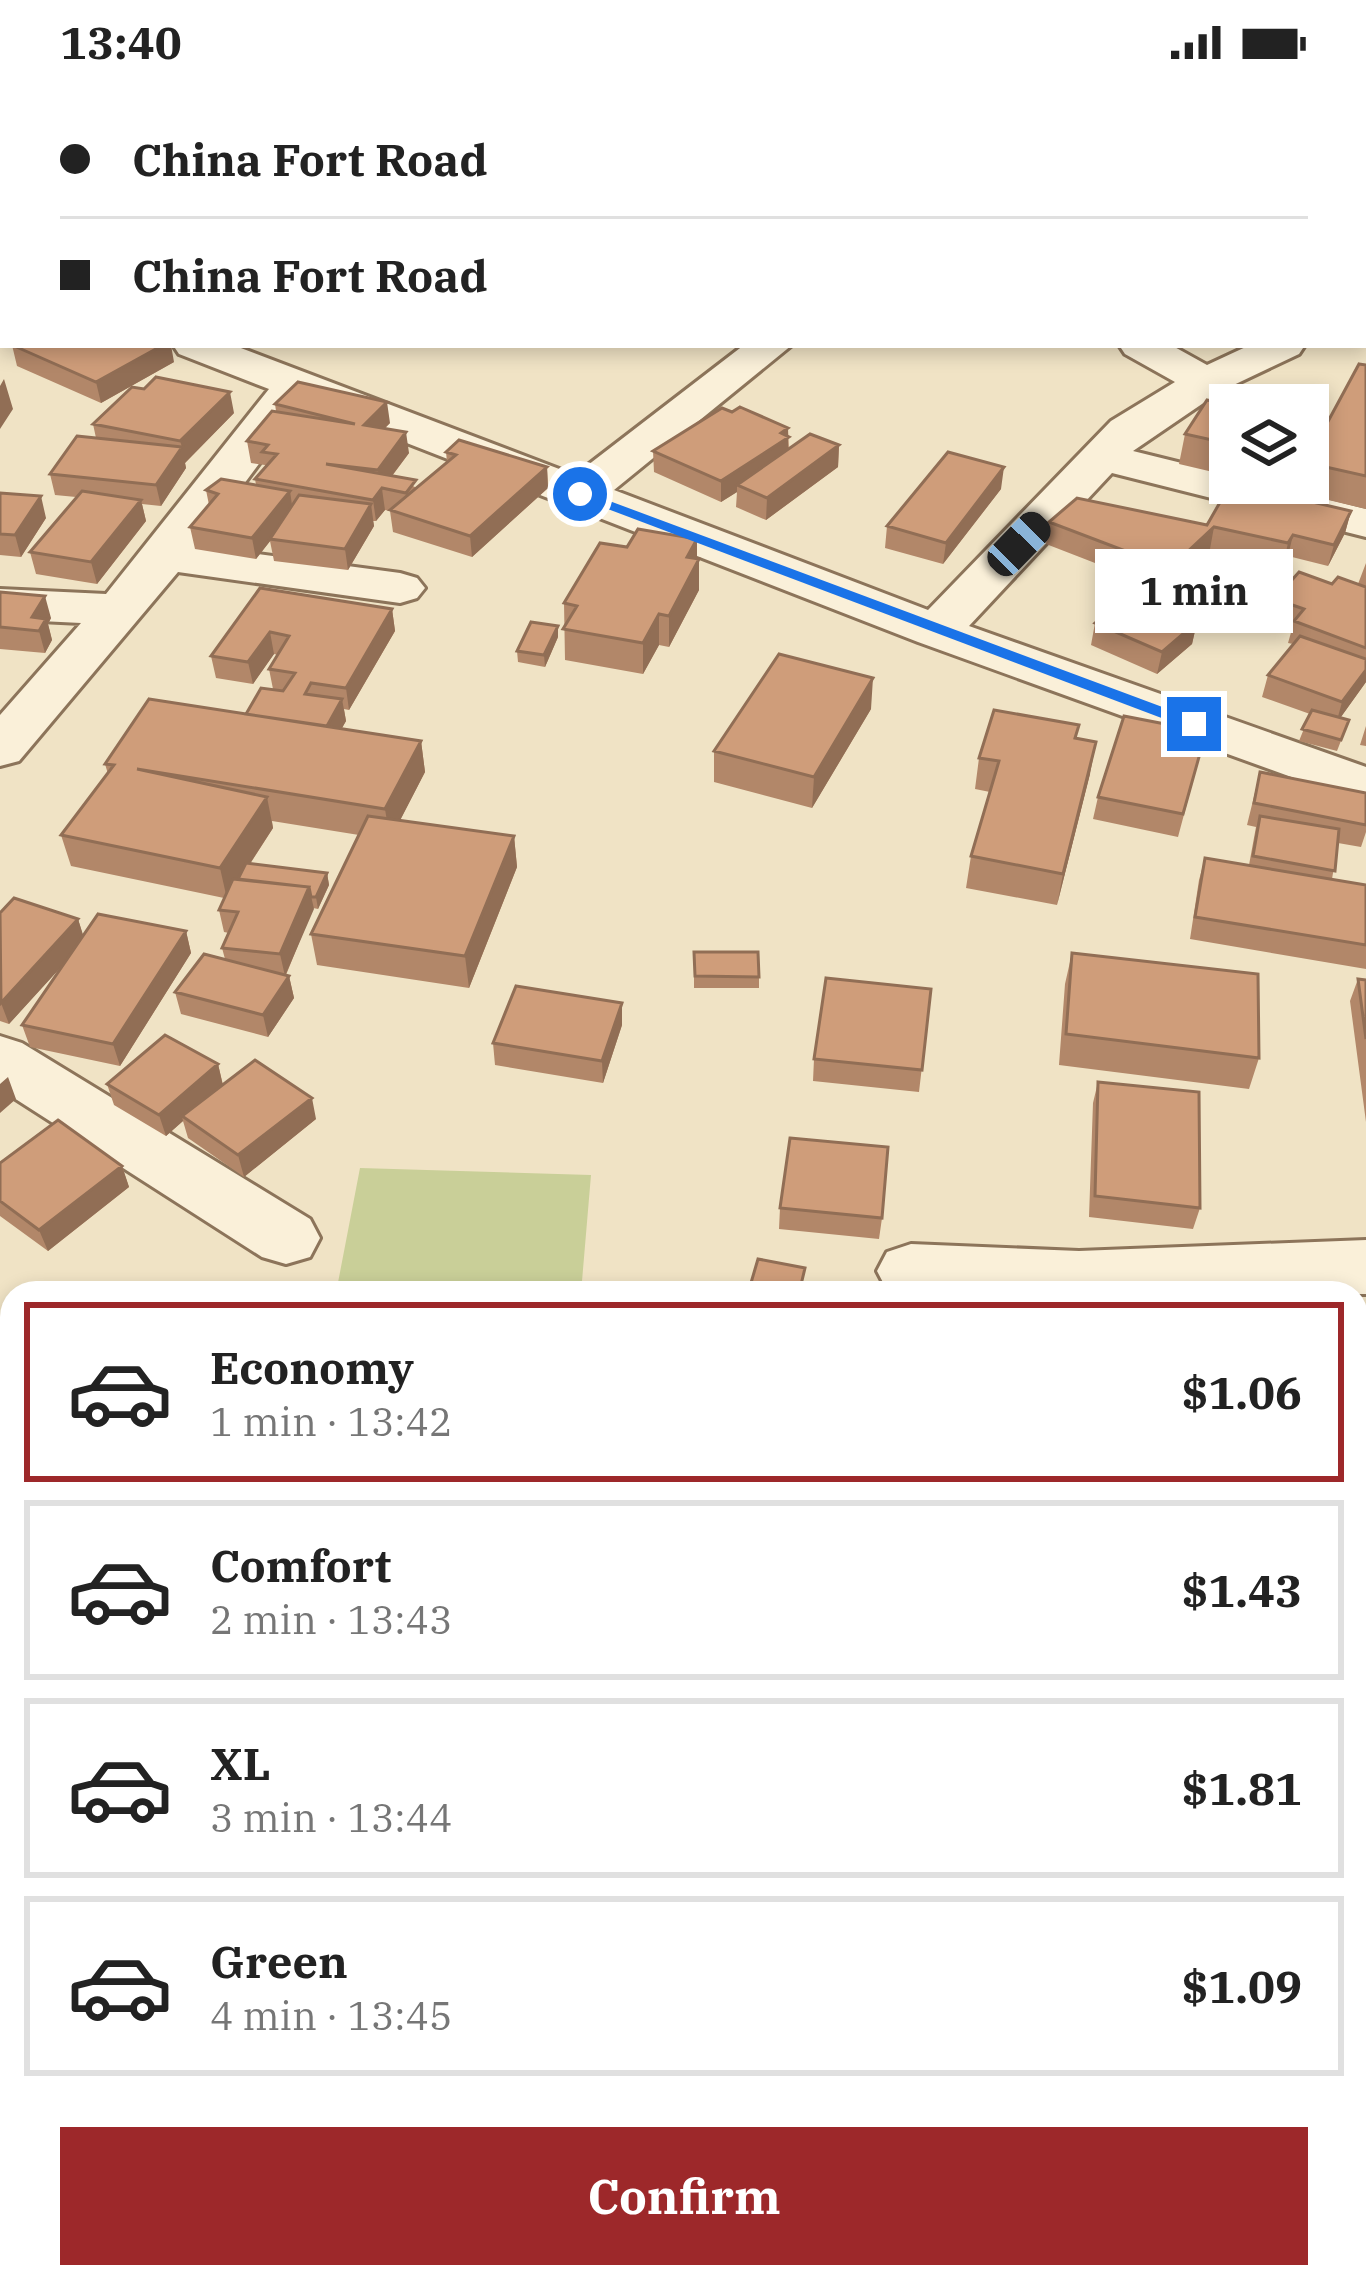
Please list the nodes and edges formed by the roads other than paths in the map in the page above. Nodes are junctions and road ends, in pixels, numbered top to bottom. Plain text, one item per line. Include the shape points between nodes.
1 (202, 348) edge
2 (767, 348) edge
3 (1145, 348) edge
4 (1278, 348) edge
5 (1207, 382) junction
6 (295, 385) junction
7 (1102, 457) junction
8 (580, 494) junction
9 (1366, 523) edge
10 (166, 556) junction
11 (400, 588) dead end
12 (0, 604) edge
13 (121, 610) junction
14 (936, 631) junction
15 (0, 749) edge
16 (1366, 786) edge
17 (0, 1059) edge
18 (286, 1238) dead end
19 (1366, 1267) edge
20 (911, 1271) dead end
21 (1022, 1281) edge
22 (1154, 1281) edge

1 - 6 street
2 - 8 street
3 - 5 street
4 - 5 street
5 - 7 street via 1127,431
6 - 8 street
6 - 10 street
7 - 9 street
7 - 14 street
8 - 14 street
10 - 11 street
10 - 13 street
12 - 13 street
13 - 15 street
14 - 16 street
17 - 18 street
19 - 22 street
20 - 21 street

